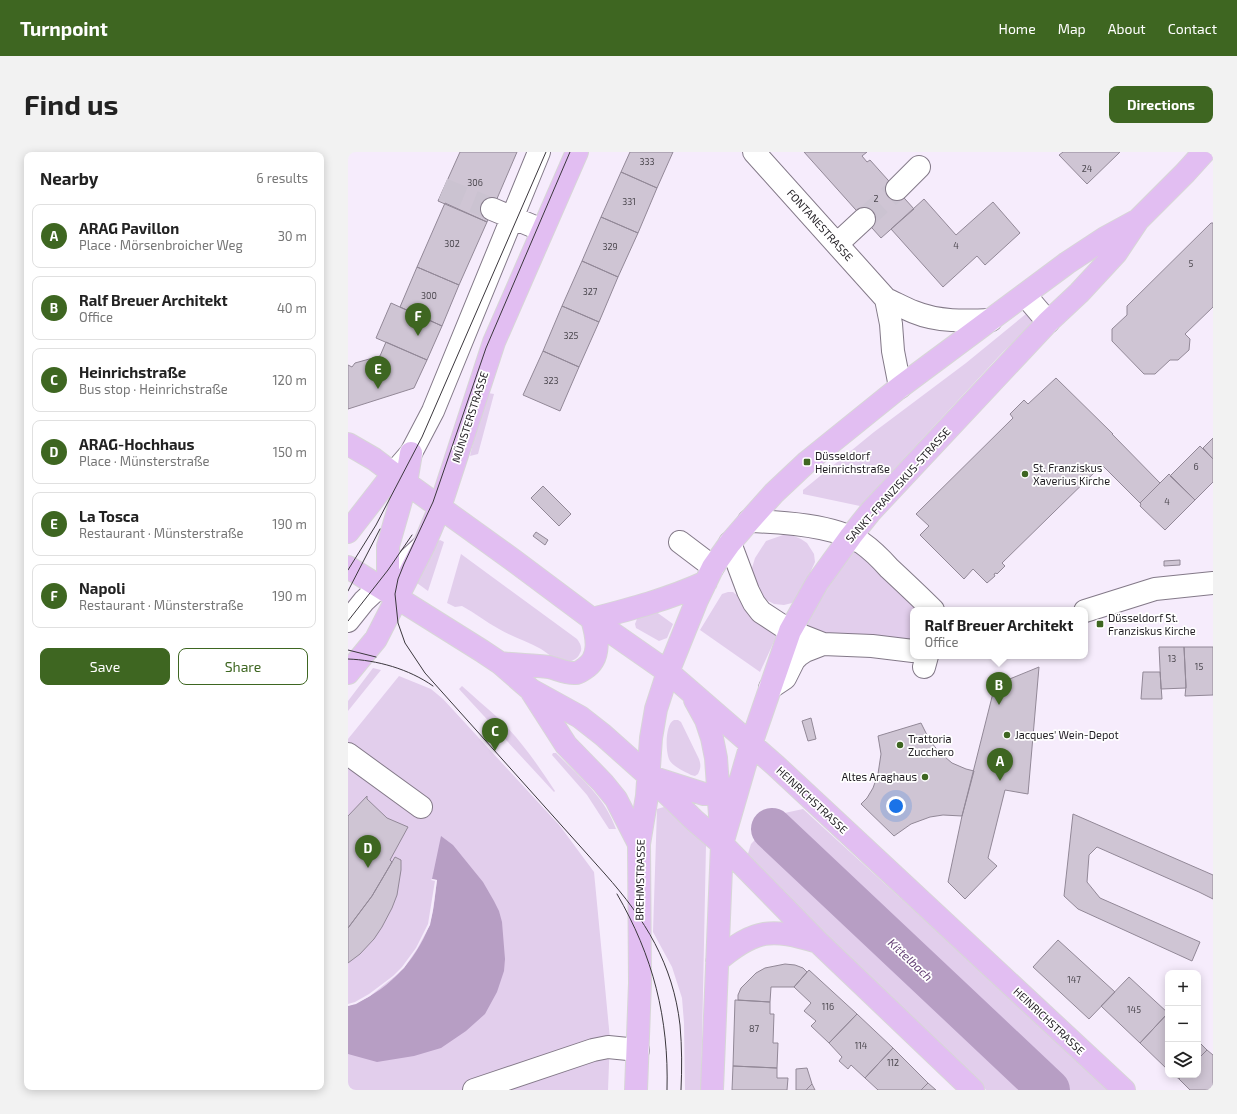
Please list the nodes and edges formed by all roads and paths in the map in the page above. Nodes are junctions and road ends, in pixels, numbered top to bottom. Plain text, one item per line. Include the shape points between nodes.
1 (539, 152) edge
2 (577, 152) edge
3 (754, 152) edge
4 (1204, 152) edge
5 (919, 167) dead end
6 (897, 189) tunnel mouth
7 (502, 213) junction
8 (864, 219) tunnel mouth
9 (1138, 220) junction
10 (542, 230) junction
11 (837, 244) junction
12 (1025, 295) junction
13 (886, 299) junction
14 (991, 320) junction
15 (1048, 322) junction
16 (900, 388) junction
17 (348, 444) edge
18 (400, 479) junction
19 (440, 508) junction
20 (749, 521) junction
21 (348, 532) edge
22 (851, 536) junction
23 (680, 542) dead end
24 (730, 543) junction
25 (348, 567) edge
26 (709, 575) junction
27 (1213, 583) edge
28 (388, 587) junction
29 (930, 607) edge
30 (1088, 610) edge
31 (592, 619) junction
32 (348, 621) edge
33 (790, 631) junction
34 (823, 644) junction
35 (910, 655) edge
36 (500, 663) junction
37 (668, 672) junction
38 (348, 674) edge
39 (770, 688) junction
40 (531, 690) junction
41 (691, 692) junction
42 (751, 744) junction
43 (348, 754) edge
44 (649, 776) junction
45 (741, 777) junction
46 (719, 794) junction
47 (421, 807) dead end
48 (640, 844) junction
49 (722, 844) junction
50 (818, 942) junction
51 (717, 961) junction
52 (638, 1050) junction
53 (474, 1090) edge
54 (636, 1090) edge
55 (712, 1090) edge
56 (973, 1090) edge
57 (1124, 1090) edge

1 - 7 street
2 - 10 main road, MÜNSTERSTRASSE
3 - 11 street, FONTANESTRASSE
4 - 9 main road, SANKT-FRANZISKUS-STRASSE
5 - 6 street
7 - 10 street
7 - 18 street via 433,411
8 - 11 street
9 - 12 main road, SANKT-FRANZISKUS-STRASSE via 1067,263
9 - 15 main road, SANKT-FRANZISKUS-STRASSE via 1116,253
10 - 19 main road, MÜNSTERSTRASSE via 494,342
11 - 13 street, FONTANESTRASSE
12 - 14 main road, SANKT-FRANZISKUS-STRASSE
12 - 15 street
13 - 14 street, FONTANESTRASSE via 915,313 938,319
13 - 16 street
14 - 16 main road, SANKT-FRANZISKUS-STRASSE
15 - 22 main road, SANKT-FRANZISKUS-STRASSE via 871,511
16 - 20 main road, SANKT-FRANZISKUS-STRASSE via 807,462
17 - 18 main road, HEINRICHSTRASSE
18 - 19 main road, HEINRICHSTRASSE
18 - 21 main road
18 - 28 main road via 388,546
19 - 28 main road, MÜNSTERSTRASSE via 423,546
19 - 31 main road, HEINRICHSTRASSE
20 - 22 street via 807,526
20 - 24 main road, SANKT-FRANZISKUS-STRASSE
22 - 29 street via 874,552
22 - 33 main road, SANKT-FRANZISKUS-STRASSE via 817,583
23 - 26 street
24 - 26 main road, SANKT-FRANZISKUS-STRASSE
24 - 33 street via 754,603 761,612
25 - 28 main road
26 - 31 main road via 687,590
26 - 37 main road, SANKT-FRANZISKUS-STRASSE
27 - 30 street via 1155,589
28 - 32 street via 364,601
28 - 36 main road
28 - 38 main road, MÜNSTERSTRASSE via 376,639
31 - 36 main road via 597,645 594,658 588,667 577,673 566,673 550,667
31 - 37 main road, HEINRICHSTRASSE
33 - 34 street
33 - 39 main road, SANKT-FRANZISKUS-STRASSE
34 - 35 street via 872,646
34 - 39 street via 799,655 785,678
36 - 40 main road
37 - 41 main road, HEINRICHSTRASSE
37 - 44 main road, BREHMSTRASSE via 656,710
39 - 42 main road, SANKT-FRANZISKUS-STRASSE
40 - 44 main road via 580,717
40 - 48 main road via 566,746 616,799
41 - 42 main road, HEINRICHSTRASSE
41 - 46 main road via 706,720 712,738
42 - 45 main road, SANKT-FRANZISKUS-STRASSE
42 - 57 main road, HEINRICHSTRASSE
43 - 47 street
44 - 46 main road via 704,794
44 - 48 main road, BREHMSTRASSE
44 - 49 main road
45 - 46 main road via 733,786
45 - 49 main road, SANKT-FRANZISKUS-STRASSE
46 - 49 main road
48 - 52 main road, BREHMSTRASSE
49 - 50 main road
49 - 51 main road
50 - 51 main road via 781,933 766,933 742,942
50 - 56 main road
51 - 55 main road
52 - 53 street via 608,1047 593,1050
52 - 54 main road, BREHMSTRASSE

